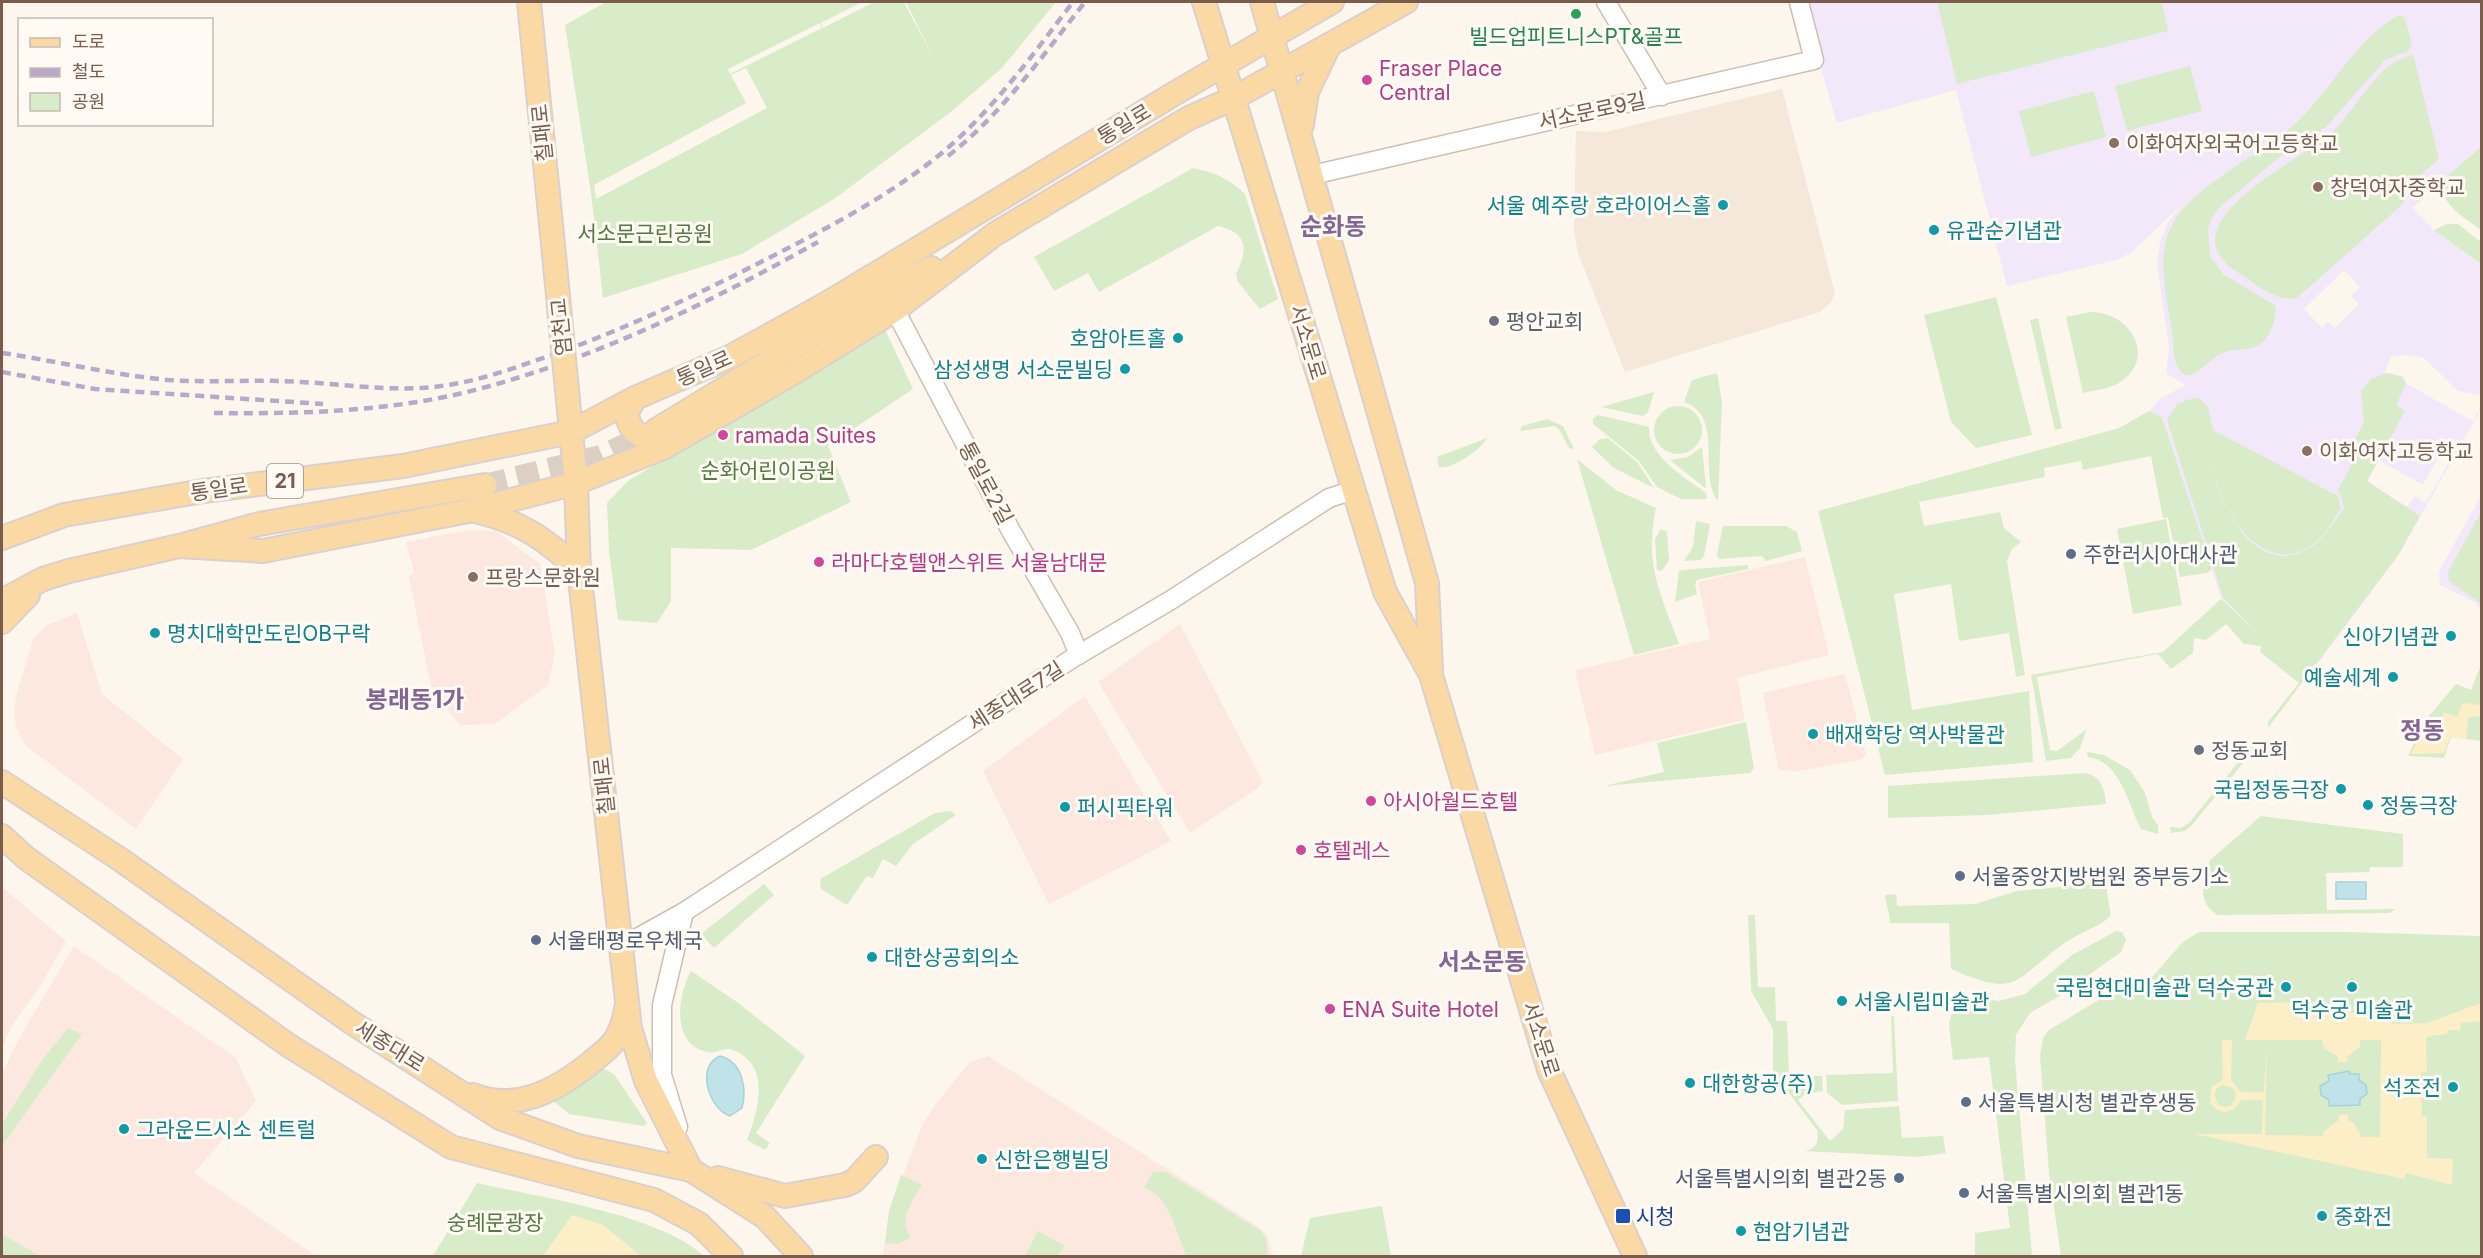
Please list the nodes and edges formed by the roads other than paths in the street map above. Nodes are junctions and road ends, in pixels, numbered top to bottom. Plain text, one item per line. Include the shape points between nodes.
1 (529, 2) edge
2 (1204, 2) edge
3 (1262, 2) edge
4 (1332, 2) edge
5 (1406, 2) edge
6 (1606, 2) edge
7 (1800, 2) edge
8 (1273, 37) junction
9 (1329, 46) junction
10 (1224, 65) junction
11 (1283, 70) junction
12 (1662, 96) junction
13 (1234, 98) junction
14 (1301, 136) junction
15 (1312, 175) junction
16 (995, 234) junction
17 (555, 265) joint
18 (895, 310) junction
19 (567, 390) joint
20 (635, 398) junction
21 (571, 432) junction
22 (660, 439) junction
23 (576, 483) junction
24 (485, 485) tunnel mouth
25 (1354, 490) junction
26 (473, 510) junction
27 (2, 538) edge
28 (179, 546) junction
29 (579, 570) junction
30 (43, 579) junction
31 (2, 601) edge
32 (2, 622) edge
33 (1079, 655) junction
34 (1431, 675) junction
35 (4, 780) edge
36 (2, 836) edge
37 (684, 912) junction
38 (621, 947) junction
39 (627, 1008) junction
40 (450, 1083) junction
41 (876, 1157) dead end
42 (691, 1170) junction
43 (731, 1257) edge
44 (801, 1257) edge
45 (1635, 1257) edge

1 - 17 main road, 칠패로
2 - 10 main road, 서소문로
3 - 8 main road, 서소문로
4 - 8 main road, 통일로
5 - 9 main road, 통일로
6 - 12 street
7 - 12 street, 서소문로9길 via 1814,60
8 - 10 main road, 통일로
8 - 11 main road, 서소문로
9 - 11 main road, 통일로
9 - 14 main road via 1307,92
10 - 13 main road, 서소문로
10 - 20 main road, 통일로 via 826,304 730,357
11 - 13 main road, 통일로
11 - 14 main road, 서소문로
12 - 15 street, 서소문로9길
13 - 16 main road, 통일로 via 1190,118
13 - 25 main road, 서소문로
14 - 15 main road, 서소문로
15 - 34 main road, 서소문로 via 1427,583
16 - 18 main road, 통일로
16 - 22 main road, 통일로 via 860,306
17 - 19 main road, 염천교, bridge
18 - 22 main road, 통일로 via 795,372
18 - 33 street, 통일로2길
19 - 21 main road, 칠패로
20 - 21 main road, 통일로
20 - 22 main road via 627,412 630,426 641,436
21 - 23 main road, 칠패로
21 - 27 main road, 통일로 / 21 via 403,466 214,490 64,515
22 - 23 main road, 통일로
23 - 26 main road, 통일로
23 - 29 main road, 칠패로
24 - 28 main road, 통일로 via 259,524
25 - 33 street, 세종대로7길 via 1329,498
25 - 34 main road, 서소문로 via 1385,592
26 - 28 main road, 통일로 via 263,550
26 - 29 main road via 517,523
28 - 30 main road, 통일로
29 - 38 main road, 칠패로
30 - 31 main road, 통일로
30 - 32 main road
33 - 37 street, 세종대로7길
34 - 45 main road, 서소문로 via 1549,1071
35 - 40 main road, 세종대로 via 351,1022
36 - 43 main road via 35,864 288,1045 451,1147 654,1200 699,1224
37 - 38 street, 세종대로7길
37 - 42 street via 662,1005 662,1075
38 - 39 main road, 칠패로
39 - 40 main road via 616,1039 604,1052 545,1092 527,1098 490,1101
39 - 42 main road, 칠패로 via 636,1055 646,1081
40 - 42 main road, 세종대로 via 500,1118 578,1146
41 - 42 main road via 854,1181 785,1196
42 - 44 main road, 세종대로 via 765,1217

